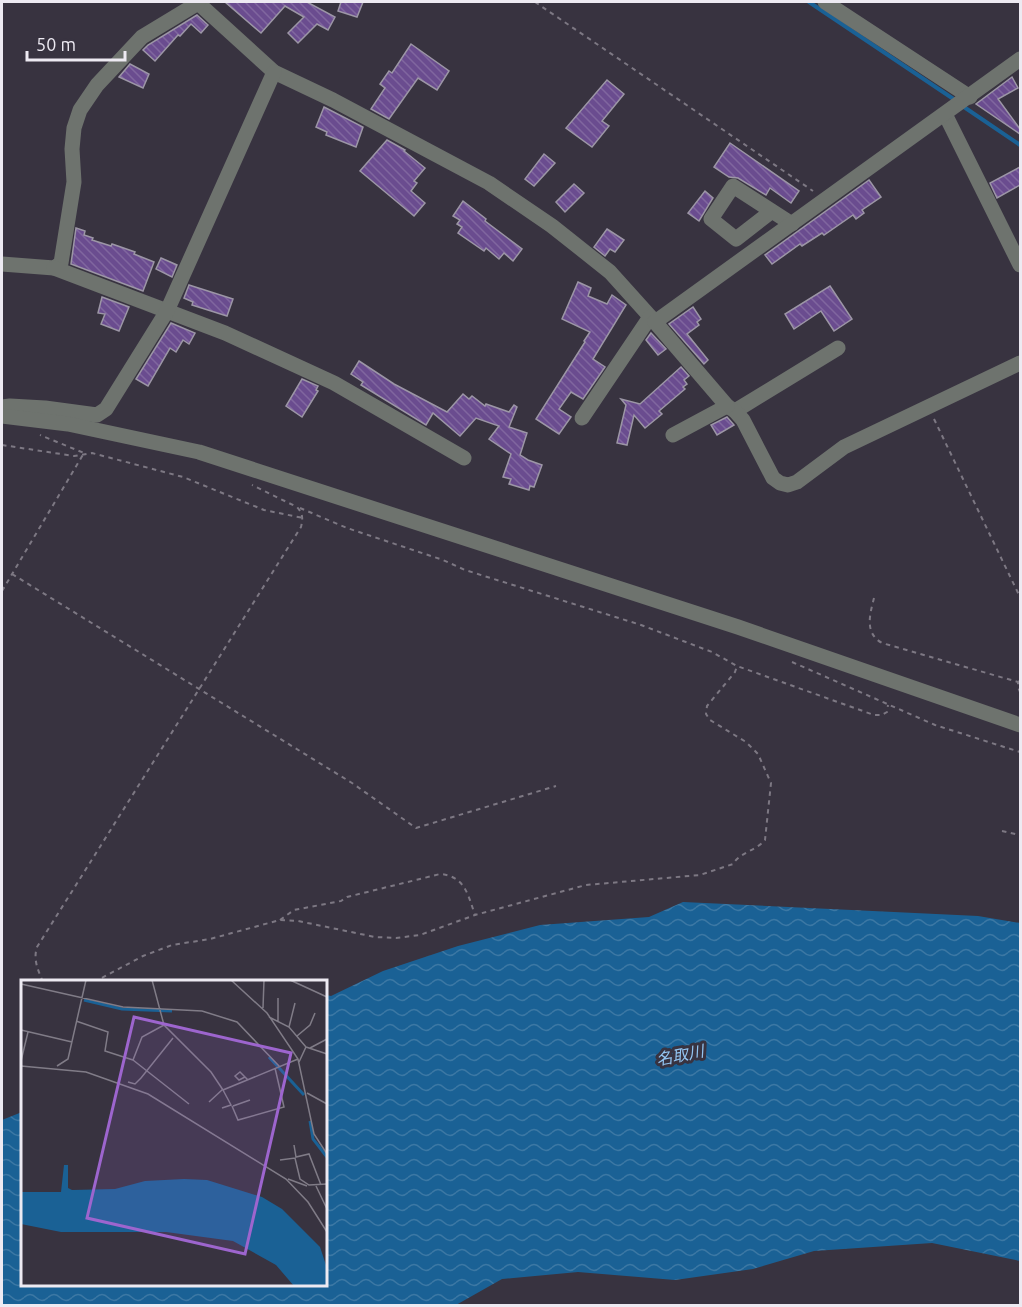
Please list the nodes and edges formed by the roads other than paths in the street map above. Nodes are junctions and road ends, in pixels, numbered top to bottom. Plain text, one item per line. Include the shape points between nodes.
1 (198, 2) edge
2 (825, 2) edge
3 (1020, 59) edge
4 (274, 72) junction
5 (958, 105) junction
6 (772, 211) dead end
7 (792, 224) junction
8 (2, 264) edge
9 (1020, 265) edge
10 (54, 268) junction
11 (167, 311) junction
12 (653, 320) junction
13 (838, 348) dead end
14 (1020, 363) edge
15 (2, 407) edge
16 (731, 409) junction
17 (2, 416) edge
18 (582, 418) dead end
19 (673, 435) dead end
20 (464, 458) dead end
21 (1020, 725) edge

1 - 4 street
1 - 10 street via 142,38 97,85 80,110 74,128 74,182 61,263
2 - 5 street
3 - 5 street
4 - 11 street
4 - 12 street via 489,183 610,272
5 - 7 street
5 - 9 street
6 - 7 street
7 - 12 street
8 - 10 street
10 - 11 street
11 - 15 street via 101,413
11 - 20 street via 334,383
12 - 16 street
12 - 18 street
13 - 16 street
14 - 16 street via 844,447 788,486 774,478 743,420
16 - 19 street
17 - 21 street via 68,424 199,452 738,627

